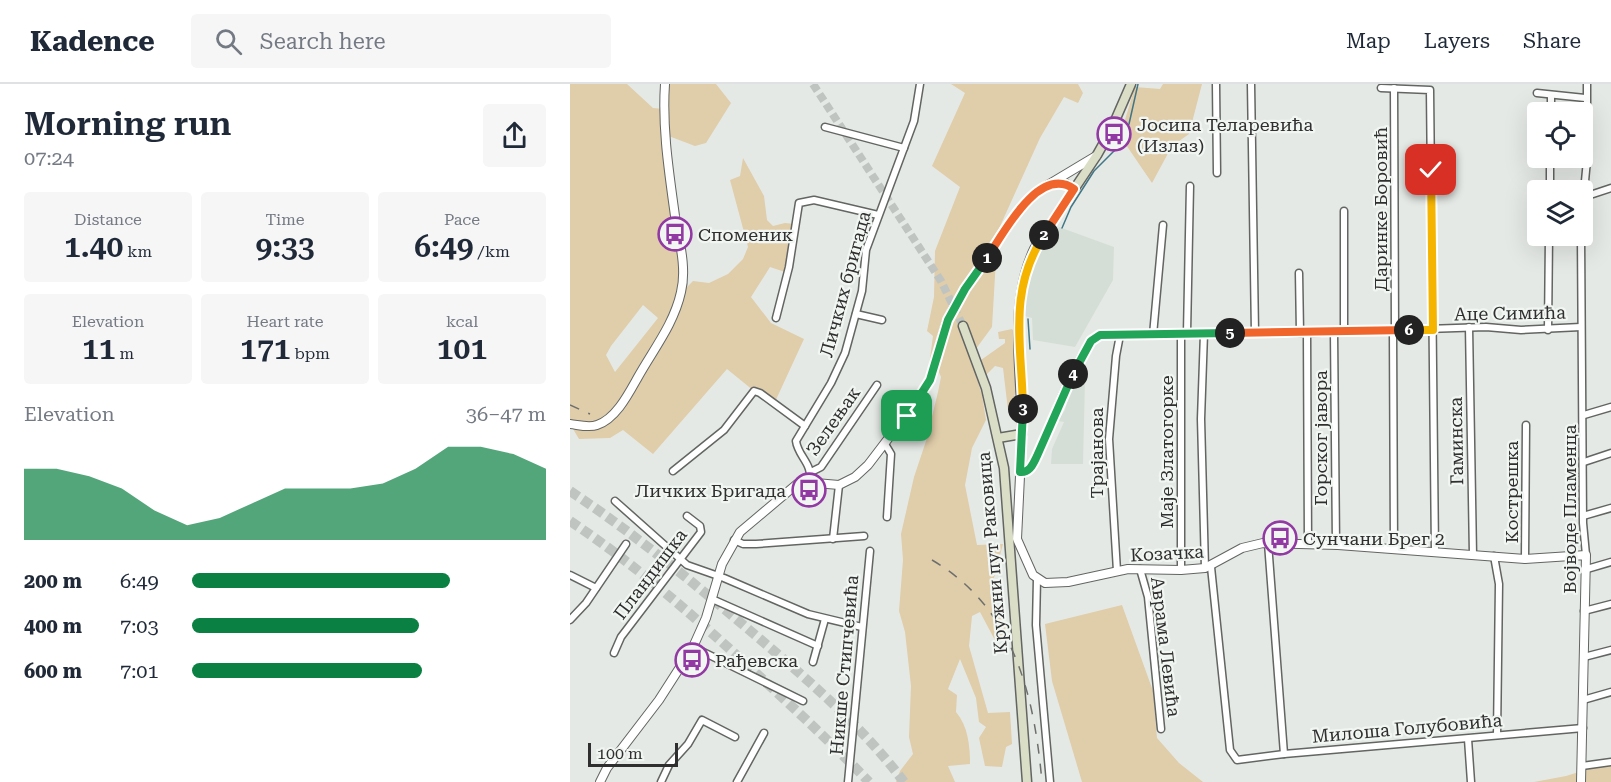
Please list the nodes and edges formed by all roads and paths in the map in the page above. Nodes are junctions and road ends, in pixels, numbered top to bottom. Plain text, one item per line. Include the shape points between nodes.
1 (665, 84) edge
2 (920, 84) edge
3 (1131, 84) edge
4 (1216, 84) edge
5 (1251, 84) edge
6 (1587, 84) edge
7 (1381, 88) dead end
8 (1394, 88) junction
9 (1537, 93) dead end
10 (1551, 95) junction
11 (1585, 98) junction
12 (1551, 102) edge
13 (825, 128) dead end
14 (904, 148) junction
15 (1097, 155) junction
16 (1217, 173) dead end
17 (1062, 176) junction
18 (1585, 180) edge
19 (1048, 185) junction
20 (1190, 186) dead end
21 (1075, 187) junction
22 (1611, 188) edge
23 (1593, 194) edge
24 (1344, 211) dead end
25 (878, 215) junction
26 (1163, 225) dead end
27 (1549, 246) edge
28 (1581, 246) edge
29 (1299, 273) dead end
30 (856, 314) junction
31 (776, 318) dead end
32 (882, 320) dead end
33 (963, 326) tunnel mouth
34 (1469, 327) junction
35 (1581, 327) junction
36 (1394, 330) junction
37 (1433, 330) junction
38 (1548, 330) junction
39 (1334, 332) junction
40 (1344, 332) junction
41 (1184, 333) junction
42 (1204, 333) junction
43 (1255, 333) junction
44 (1303, 333) junction
45 (1120, 335) junction
46 (1153, 335) junction
47 (877, 385) dead end
48 (1611, 407) edge
49 (1584, 415) junction
50 (570, 424) edge
51 (1526, 425) dead end
52 (805, 426) junction
53 (1023, 434) junction
54 (998, 438) junction
55 (885, 444) junction
56 (1611, 453) edge
57 (1584, 462) junction
58 (673, 471) dead end
59 (811, 472) junction
60 (1020, 472) junction
61 (809, 482) junction
62 (839, 485) junction
63 (615, 501) dead end
64 (1611, 508) edge
65 (687, 516) dead end
66 (1583, 516) junction
67 (887, 517) dead end
68 (864, 536) dead end
69 (833, 539) junction
70 (734, 540) junction
71 (1268, 543) junction
72 (1308, 543) junction
73 (626, 544) dead end
74 (1336, 545) junction
75 (1394, 549) junction
76 (870, 551) dead end
77 (1436, 552) junction
78 (1473, 555) junction
79 (1586, 555) junction
80 (1494, 556) junction
81 (1525, 559) junction
82 (681, 560) junction
83 (1611, 562) edge
84 (1208, 567) junction
85 (1587, 568) junction
86 (1140, 569) junction
87 (1181, 570) junction
88 (1117, 571) junction
89 (570, 574) edge
90 (718, 576) junction
91 (1037, 579) junction
92 (596, 588) junction
93 (712, 599) junction
94 (1611, 604) edge
95 (1584, 611) junction
96 (570, 620) edge
97 (825, 620) junction
98 (862, 627) junction
99 (818, 646) junction
100 (693, 647) junction
101 (1611, 650) edge
102 (614, 653) dead end
103 (1584, 657) junction
104 (813, 662) dead end
105 (1611, 692) edge
106 (1583, 700) junction
107 (803, 701) dead end
108 (1583, 728) junction
109 (1161, 729) dead end
110 (764, 733) dead end
111 (1497, 735) junction
112 (735, 737) dead end
113 (1468, 739) junction
114 (1284, 754) junction
115 (1611, 762) edge
116 (1582, 766) junction
117 (600, 782) edge
118 (661, 782) edge
119 (737, 782) edge
120 (848, 782) edge
121 (1027, 782) edge
122 (1050, 782) edge
123 (1471, 782) edge
124 (1581, 782) edge

1 - 50 street via 665,128 683,270 681,293 674,315 621,404 597,425
2 - 14 street, Личких бригада via 914,121
3 - 15 main road
4 - 16 street
5 - 43 street
6 - 11 street
7 - 8 street
8 - 36 street, Даринке Боровић
8 - 37 street via 1430,90
9 - 10 street
10 - 11 street
10 - 12 street
11 - 18 street
13 - 14 street
14 - 25 street, Личких бригада
15 - 17 street
15 - 21 main road
17 - 19 street
17 - 21 street via 1072,179
19 - 21 street via 1062,183
19 - 55 street via 1022,206 965,289 946,324 930,380
20 - 41 street, Маје Златогорке
21 - 53 main road via 1035,248 1020,289
22 - 23 street
24 - 40 street
25 - 30 street, Личких бригада via 866,250
25 - 31 street via 814,200 799,203
26 - 46 street
27 - 38 street
28 - 35 street, Војводе Пламенца
29 - 44 street
30 - 32 street
30 - 52 street, Личких бригада via 837,373
33 - 54 main road, Кружни пут Раковица via 983,378
34 - 37 street, Аце Симића
34 - 38 street, Аце Симића
34 - 78 street, Гаминска
35 - 38 street, Аце Симића
35 - 49 street, Војводе Пламенца
36 - 37 street, Аце Симића
36 - 40 street, Аце Симића
36 - 75 street, Даринке Боровић
37 - 77 street
39 - 40 street, Аце Симића
39 - 44 street, Аце Симића
39 - 74 street, Горског јавора
41 - 42 street, Аце Симића
41 - 46 street, Аце Симића
41 - 87 street, Маје Златогорке
42 - 43 street, Аце Симића
42 - 84 street via 1201,419
43 - 44 street, Аце Симића
44 - 72 street
45 - 46 street, Аце Симића
45 - 60 street, Аце Симића via 1100,335 1091,341 1074,370 1037,456 1028,471
45 - 88 street, Трајанова via 1109,439
47 - 59 street, Зелењак via 821,467
48 - 49 street
49 - 57 street, Војводе Пламенца
51 - 81 street, Кострешка
52 - 58 street via 754,392 724,430
52 - 59 street, Личких бригада via 796,445
53 - 54 main road
53 - 60 street
54 - 121 main road, Кружни пут Раковица via 1004,468
55 - 62 street via 859,474
55 - 67 street via 891,454
56 - 57 street
57 - 66 street, Војводе Пламенца
59 - 61 street
60 - 91 street via 1017,539
61 - 62 street
61 - 70 street via 791,488
62 - 69 street
63 - 82 street
64 - 66 street
65 - 82 street, Пландишка via 701,530
66 - 79 street, Војводе Пламенца
68 - 69 street
69 - 70 street via 756,544
70 - 90 street
71 - 72 street, Козачка
71 - 84 street, Козачка via 1242,548
71 - 114 street
72 - 74 street, Козачка
73 - 92 street
74 - 75 street, Козачка
75 - 77 street, Козачка
76 - 98 street, Никше Стипчевића
77 - 78 street, Козачка
78 - 80 street, Козачка
79 - 81 street, Козачка
79 - 85 street, Војводе Пламенца
80 - 81 street, Козачка
80 - 111 street via 1499,584
82 - 90 street
82 - 102 street, Пландишка via 621,637
83 - 85 street
84 - 87 street, Козачка
84 - 114 street, Милоша Голубовића via 1230,750 1237,760
85 - 95 street, Војводе Пламенца
86 - 87 street, Козачка
86 - 88 street, Козачка
86 - 109 street, Аврама Левића via 1148,597
88 - 91 street, Козачка via 1059,584
89 - 92 street
90 - 93 street
90 - 97 street
91 - 122 street via 1036,625
92 - 96 street
93 - 99 street
93 - 100 street
94 - 95 street
95 - 103 street, Војводе Пламенца
97 - 98 street
97 - 99 street
98 - 120 street, Никше Стипчевића
99 - 104 street
100 - 107 street
100 - 117 street
101 - 103 street
103 - 106 street, Војводе Пламенца
105 - 106 street
106 - 108 street, Војводе Пламенца
108 - 111 street, Милоша Голубовића
108 - 116 street, Војводе Пламенца
110 - 119 street
111 - 113 street, Милоша Голубовића
112 - 118 street via 702,720
113 - 114 street, Милоша Голубовића
113 - 123 street
115 - 116 street
116 - 124 street, Војводе Пламенца

